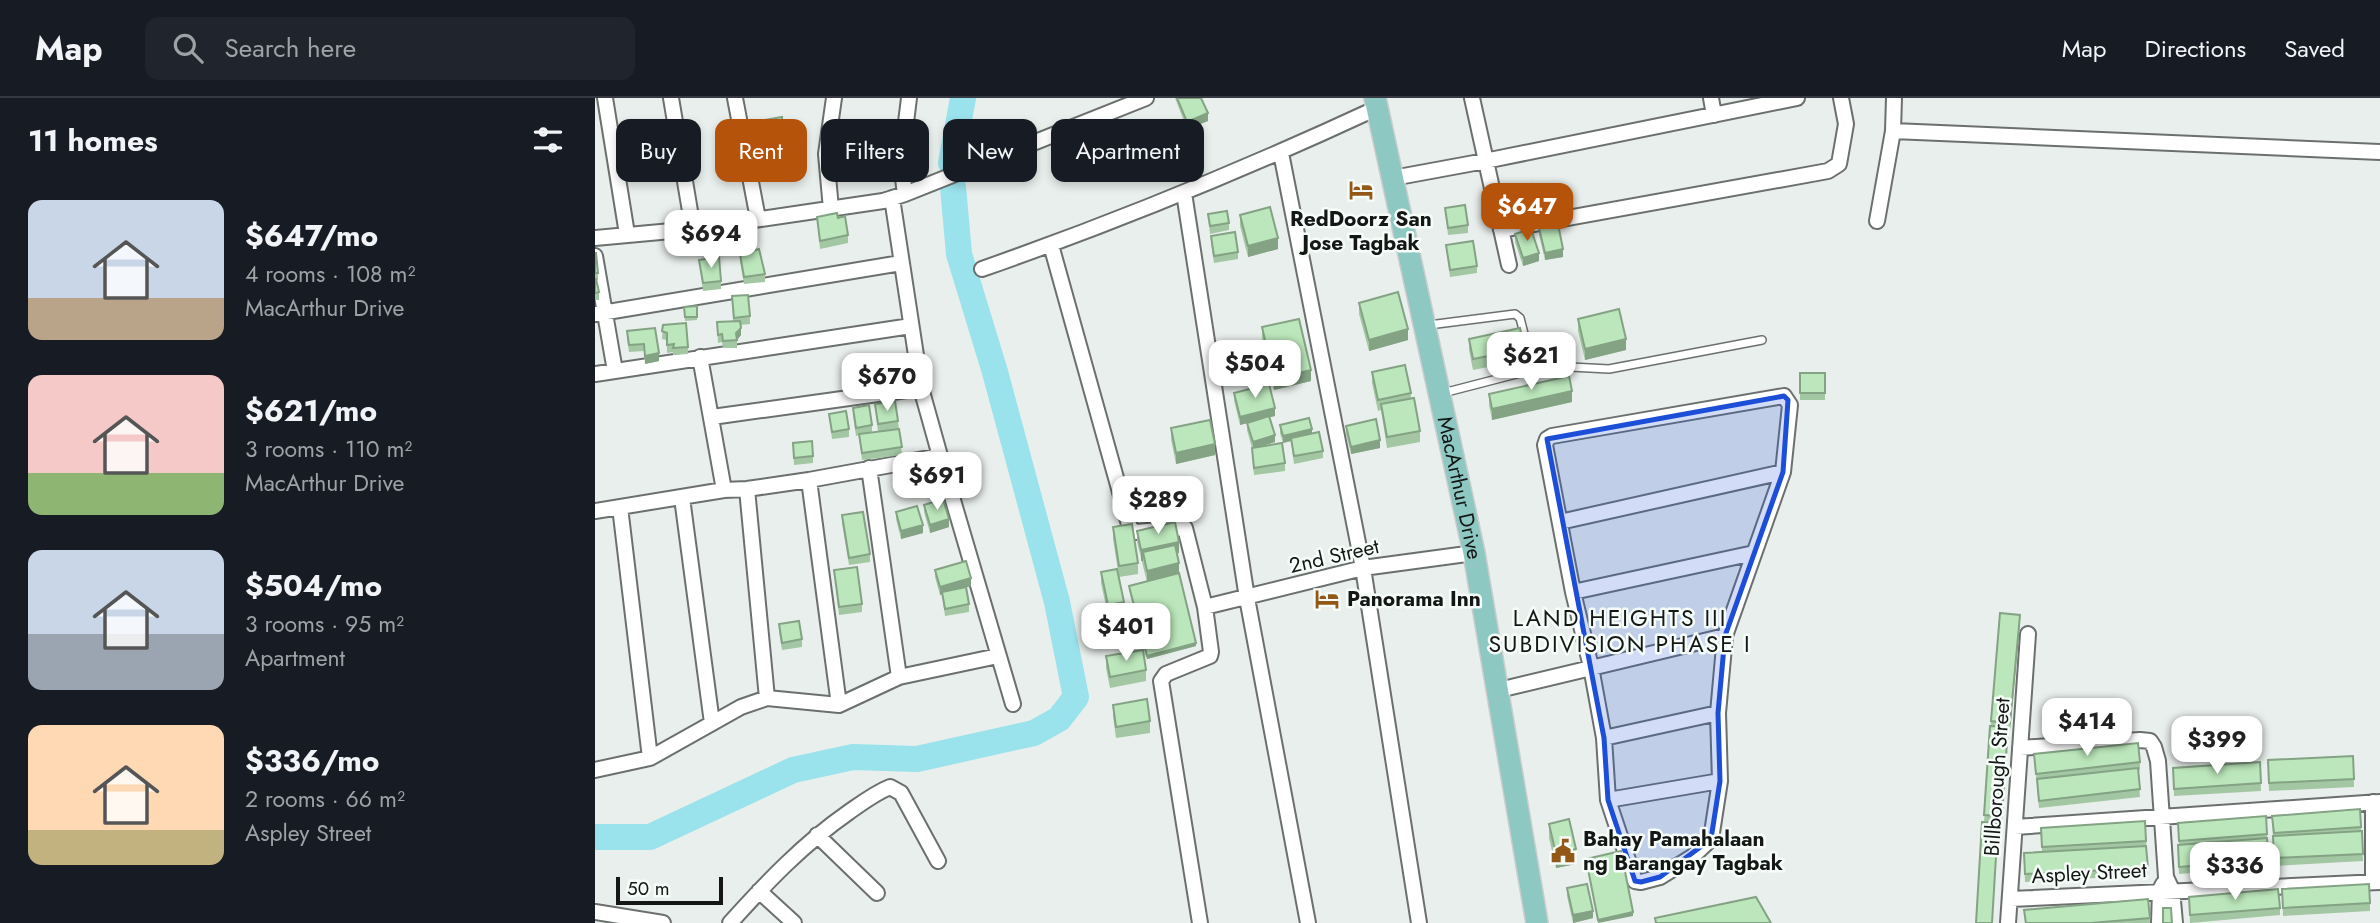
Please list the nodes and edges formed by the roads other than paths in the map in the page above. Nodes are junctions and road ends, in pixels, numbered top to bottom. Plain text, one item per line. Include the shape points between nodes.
1 (605, 98) edge
2 (671, 98) edge
3 (735, 98) edge
4 (834, 98) edge
5 (909, 98) edge
6 (1146, 98) edge
7 (1472, 98) edge
8 (1711, 98) edge
9 (1797, 98) edge
10 (1841, 98) edge
11 (1894, 98) edge
12 (1376, 103) edge
13 (1714, 115) junction
14 (1893, 131) junction
15 (2380, 152) edge
16 (1281, 153) junction
17 (1485, 161) junction
18 (1393, 177) junction
19 (1184, 193) junction
20 (898, 196) junction
21 (831, 209) junction
22 (758, 219) junction
23 (1877, 221) dead end
24 (693, 229) junction
25 (1501, 230) junction
26 (627, 234) junction
27 (595, 237) edge
28 (1051, 245) junction
29 (595, 256) edge
30 (901, 262) junction
31 (1509, 265) dead end
32 (982, 269) dead end
33 (601, 313) edge
34 (911, 326) junction
35 (1424, 326) junction
36 (1762, 340) dead end
37 (700, 357) junction
38 (1532, 365) junction
39 (615, 371) junction
40 (595, 374) edge
41 (921, 388) junction
42 (1439, 394) junction
43 (712, 417) junction
44 (940, 456) junction
45 (869, 468) junction
46 (1783, 472) junction
47 (809, 480) junction
48 (747, 489) junction
49 (724, 490) junction
50 (683, 498) junction
51 (620, 507) junction
52 (595, 510) edge
53 (1560, 522) junction
54 (1474, 553) junction
55 (1755, 553) junction
56 (1363, 568) junction
57 (1573, 592) junction
58 (1247, 598) junction
59 (1205, 607) junction
60 (2028, 634) dead end
61 (1725, 636) junction
62 (997, 656) junction
63 (1591, 667) junction
64 (899, 677) junction
65 (1499, 690) junction
66 (767, 698) junction
67 (839, 705) junction
68 (1013, 705) dead end
69 (1718, 713) junction
70 (712, 723) junction
71 (1604, 738) junction
72 (2020, 748) junction
73 (650, 758) junction
74 (595, 770) edge
75 (1720, 781) junction
76 (1608, 800) junction
77 (2376, 802) edge
78 (2163, 815) junction
79 (2015, 827) junction
80 (817, 835) junction
81 (938, 860) dead end
82 (2377, 882) edge
83 (2166, 886) junction
84 (759, 891) junction
85 (877, 893) dead end
86 (2010, 899) junction
87 (595, 912) edge
88 (657, 922) edge
89 (730, 923) edge
90 (794, 923) edge
91 (1201, 923) edge
92 (1308, 923) edge
93 (1419, 923) edge
94 (1537, 923) edge
95 (2008, 923) edge
96 (2159, 923) edge
97 (2175, 923) edge

1 - 26 street
2 - 24 street
3 - 22 street
4 - 21 street via 826,154
5 - 20 street
6 - 20 street
7 - 17 street
8 - 13 street
9 - 13 street
10 - 25 street via 1846,124 1839,164 1828,172
11 - 14 street
12 - 16 street
12 - 18 main road, MacArthur Drive
13 - 17 street
14 - 15 street
14 - 23 street
16 - 19 street
16 - 56 street
17 - 18 street
17 - 25 street
18 - 35 main road, MacArthur Drive
19 - 28 street
19 - 58 street
20 - 21 street
20 - 30 street
21 - 22 street
22 - 24 street
24 - 26 street
25 - 31 street
26 - 27 street
28 - 32 street
28 - 59 street via 1130,528 1135,532 1186,530
29 - 33 street
30 - 33 street
30 - 34 street
33 - 39 street
34 - 37 street
34 - 41 street
35 - 38 lane via 1515,314
35 - 42 main road, MacArthur Drive
36 - 38 lane via 1609,369
37 - 39 street
37 - 43 street
38 - 42 lane via 1524,372
39 - 40 street
41 - 43 street
41 - 44 street
42 - 54 main road, MacArthur Drive
43 - 49 street
44 - 45 street
44 - 62 street
45 - 47 street
45 - 64 street
46 - 53 street
46 - 53 street via 1790,405 1784,396 1552,436 1545,445
46 - 55 street
47 - 48 street
47 - 67 street
48 - 49 street
48 - 66 street
49 - 50 street
50 - 51 street
50 - 70 street
51 - 52 street
51 - 73 street
53 - 57 street
54 - 56 street, 2nd Street
54 - 65 main road, MacArthur Drive
55 - 57 street
55 - 61 street
56 - 58 street, 2nd Street
56 - 93 street
57 - 63 street
58 - 59 street, 2nd Street
58 - 92 street
59 - 91 street via 1210,656 1166,674 1161,681
60 - 72 street, Billborough Street
61 - 63 street
61 - 69 street
62 - 64 street
62 - 68 street
63 - 65 street
63 - 71 street
64 - 67 street
65 - 94 main road, MacArthur Drive
66 - 67 street
66 - 70 street
69 - 71 street
69 - 75 street
70 - 73 street
71 - 76 street
72 - 78 street via 2150,741 2158,761
72 - 79 street, Billborough Street
73 - 74 street
75 - 76 street
75 - 76 street via 1711,839 1660,877 1641,882 1635,881
77 - 78 street
77 - 82 street
78 - 79 street
78 - 83 street
79 - 86 street, Billborough Street
80 - 81 street via 890,787 901,793
80 - 84 street
80 - 85 street
82 - 83 street, Aspley Street
83 - 86 street, Aspley Street
83 - 96 street
83 - 97 street
84 - 89 street
84 - 90 street
86 - 95 street, Billborough Street
87 - 88 street

